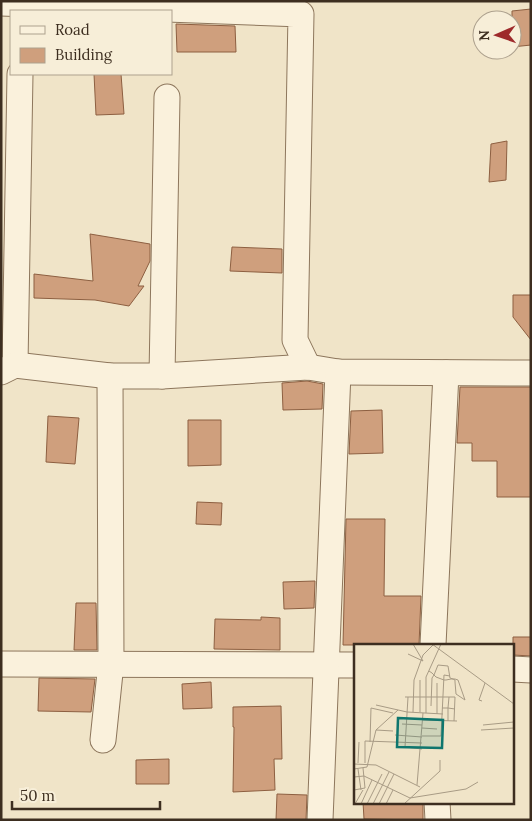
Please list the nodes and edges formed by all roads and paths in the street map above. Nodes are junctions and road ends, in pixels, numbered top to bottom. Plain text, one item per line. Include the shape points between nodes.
1 (16, 5) edge
2 (20, 75) edge
3 (167, 97) dead end
4 (308, 367) junction
5 (8, 368) edge
6 (338, 372) junction
7 (446, 373) junction
8 (531, 373) edge
9 (110, 376) junction
10 (162, 376) junction
11 (433, 644) edge
12 (111, 663) junction
13 (1, 664) edge
14 (326, 664) junction
15 (354, 664) edge
16 (514, 669) edge
17 (531, 670) edge
18 (103, 740) dead end
19 (437, 804) edge
20 (320, 820) edge
21 (438, 820) edge

1 - 4 street via 301,14 295,340
2 - 5 street
3 - 10 street
4 - 6 street
4 - 10 street
5 - 9 street
6 - 7 street
6 - 14 street
7 - 8 street
7 - 11 street
9 - 10 street
9 - 12 street
12 - 13 street
12 - 14 street
12 - 18 street
14 - 15 street
14 - 20 street
16 - 17 street
19 - 21 street

